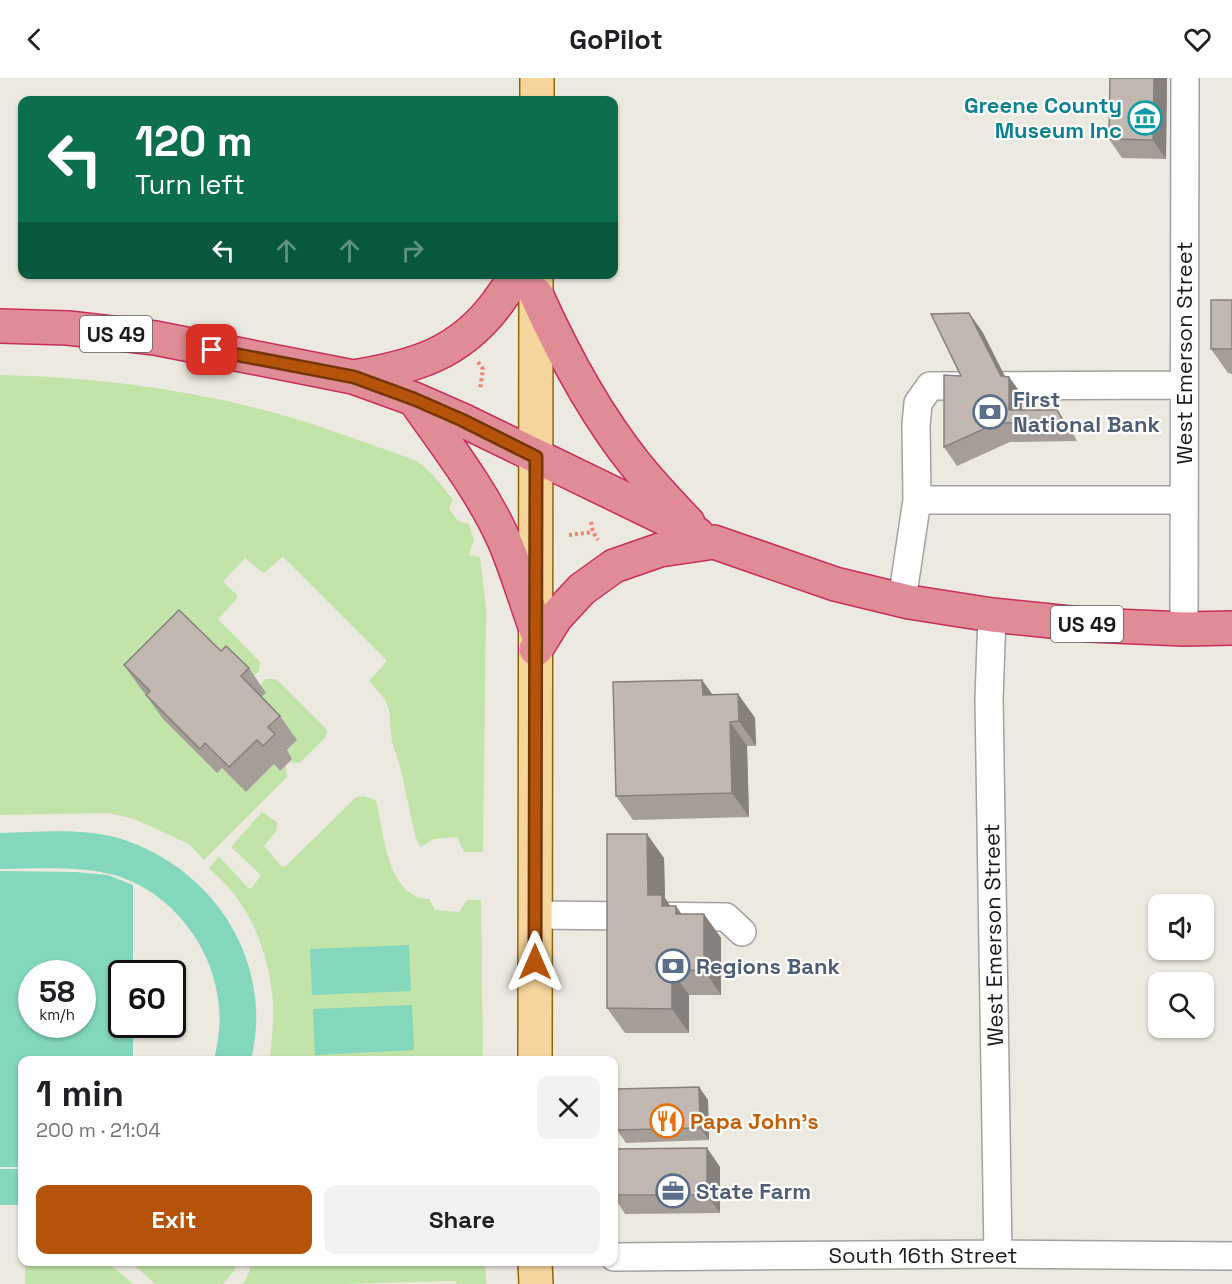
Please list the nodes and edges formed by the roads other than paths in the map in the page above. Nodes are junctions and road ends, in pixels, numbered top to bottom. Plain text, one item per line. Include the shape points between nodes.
1 (537, 78) edge
2 (1185, 78) edge
3 (537, 96) edge
4 (530, 281) edge
5 (0, 326) edge
6 (354, 377) junction
7 (1183, 385) junction
8 (414, 399) junction
9 (536, 457) junction
10 (917, 500) junction
11 (1184, 500) junction
12 (705, 538) junction
13 (902, 600) junction
14 (992, 615) junction
15 (1232, 628) edge
16 (1184, 629) junction
17 (537, 641) junction
18 (535, 915) junction
19 (742, 932) dead end
20 (535, 1056) edge
21 (998, 1254) junction
22 (1232, 1256) edge
23 (618, 1257) edge
24 (535, 1266) edge
25 (536, 1284) edge

1 - 3 main road
2 - 7 street, West Emerson Street
4 - 6 highway via 462,341 433,358
4 - 9 main road
4 - 12 highway via 560,347 592,403 635,464
5 - 6 highway, US 49 via 68,328 155,338
6 - 8 highway, US 49
7 - 10 street via 930,386 918,403
7 - 11 street, West Emerson Street
8 - 9 highway, US 49
8 - 17 highway via 487,506 505,542
9 - 12 highway, US 49
9 - 17 main road
10 - 11 street
10 - 13 street
11 - 16 street, West Emerson Street
12 - 13 highway, US 49 via 835,584
12 - 17 highway via 614,566 582,589
13 - 14 highway, US 49
14 - 16 highway, US 49
14 - 21 street, West Emerson Street via 989,699
15 - 16 highway, US 49
17 - 18 main road
18 - 19 street via 726,917
18 - 20 main road
21 - 22 street, South 16th Street
21 - 23 street, South 16th Street
24 - 25 main road

